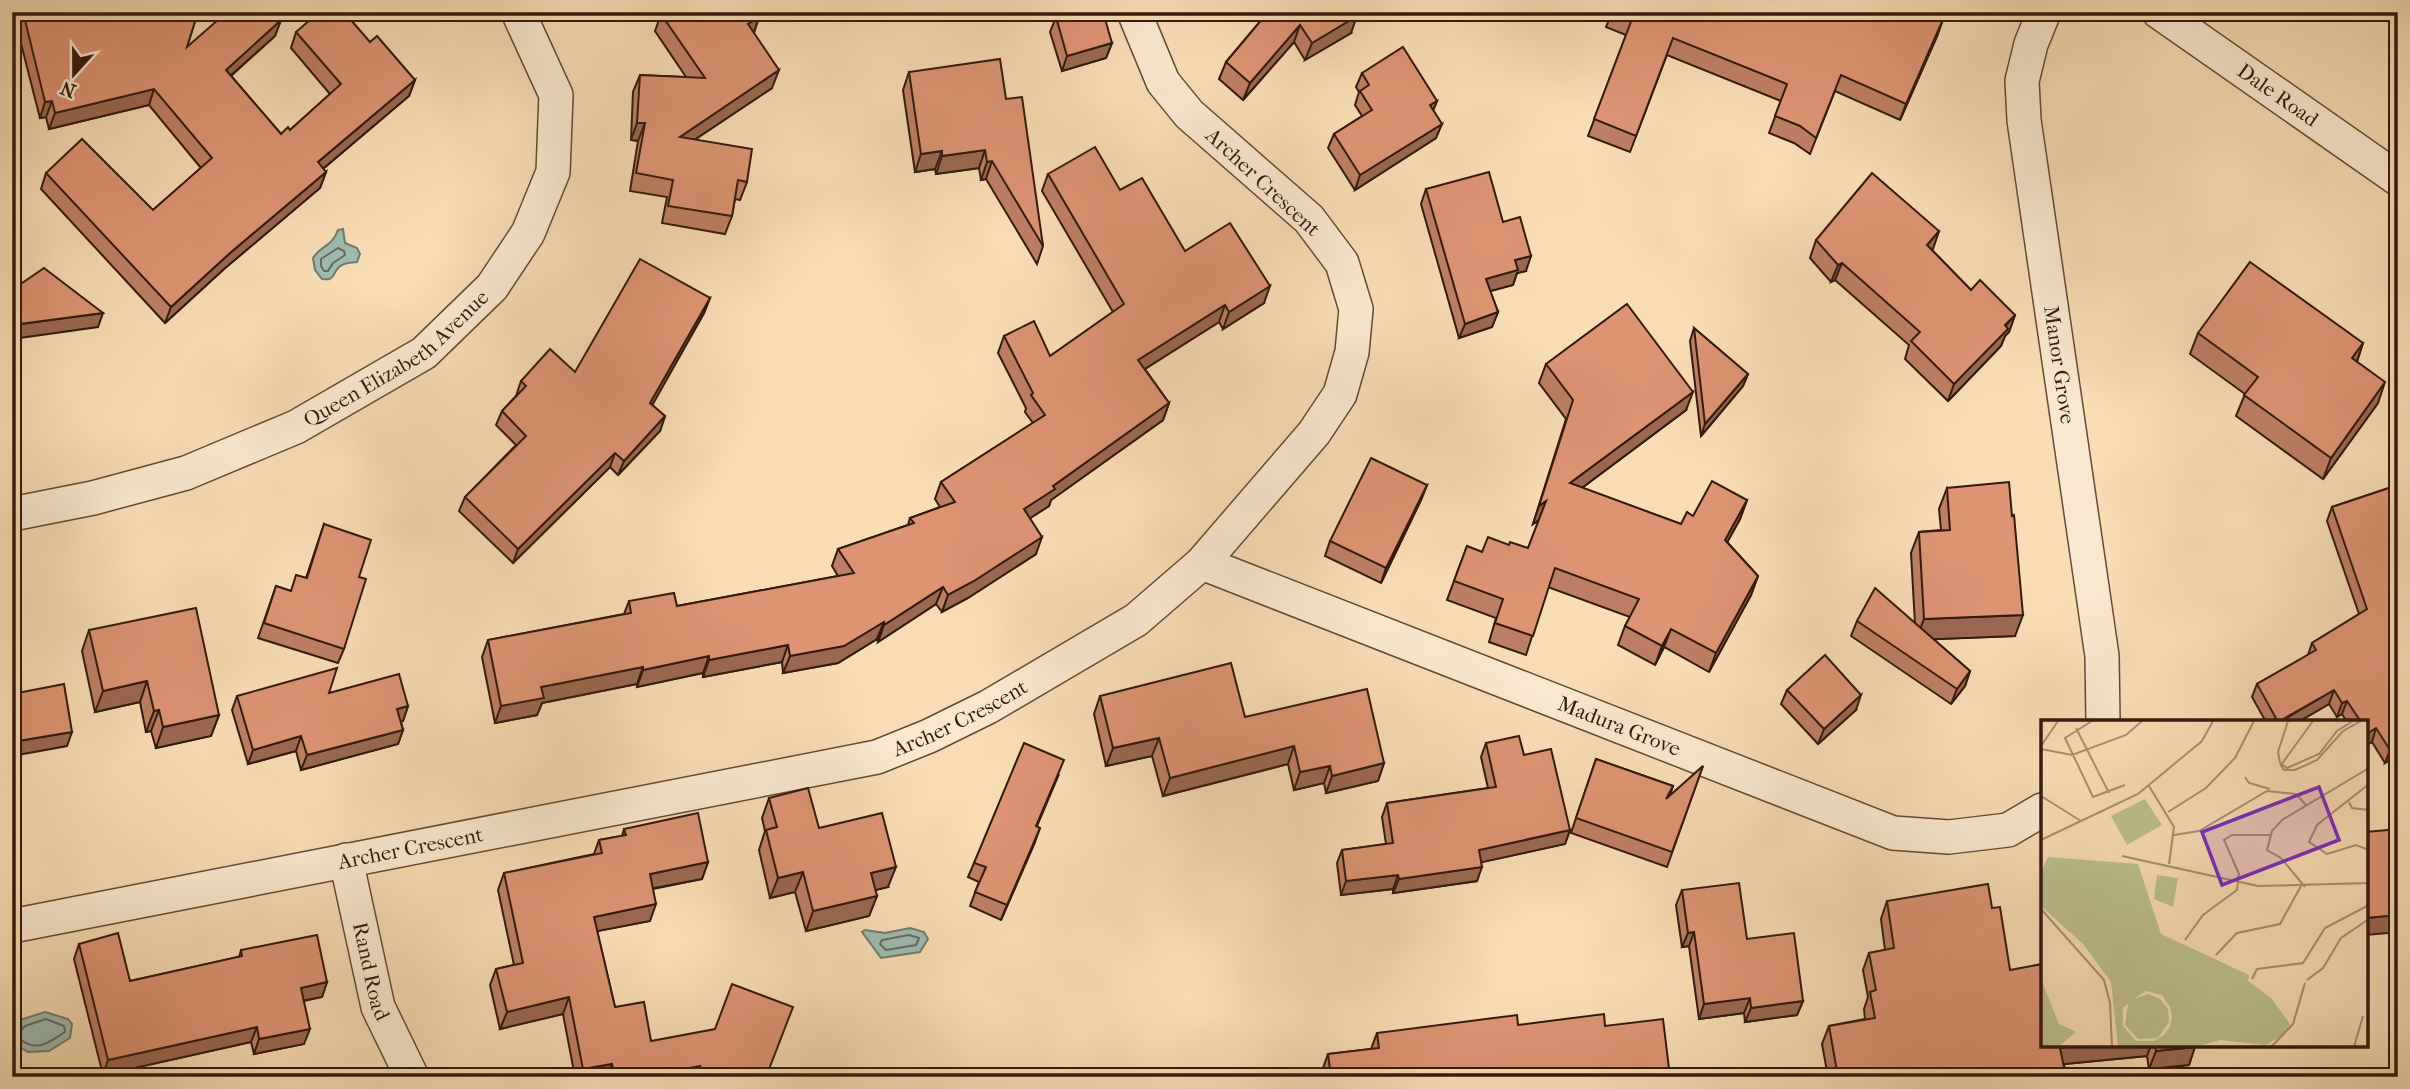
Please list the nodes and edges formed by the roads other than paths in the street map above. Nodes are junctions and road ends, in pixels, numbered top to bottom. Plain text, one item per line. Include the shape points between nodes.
1 (517, 12) edge
2 (1134, 12) edge
3 (2044, 12) edge
4 (2159, 12) edge
5 (2398, 179) edge
6 (12, 514) edge
7 (1202, 563) junction
8 (2103, 720) edge
9 (2041, 811) edge
10 (346, 860) junction
11 (12, 926) edge
12 (412, 1077) edge

1 - 6 street, Queen Elizabeth Avenue via 556,95 553,172 528,233 492,287 424,353 296,426 186,473
2 - 7 street, Archer Crescent via 1163,82 1189,114 1309,219 1342,263 1356,309 1352,352 1340,394 1314,433
3 - 8 street, Manor Grove via 2022,81 2024,120 2102,656
4 - 5 street, Dale Road
7 - 9 street, Madura Grove via 1893,833 1949,837 2008,830
7 - 10 street, Archer Crescent via 1136,620 988,707 877,757
10 - 11 street, Archer Crescent
10 - 12 street, Rand Road via 378,1007

